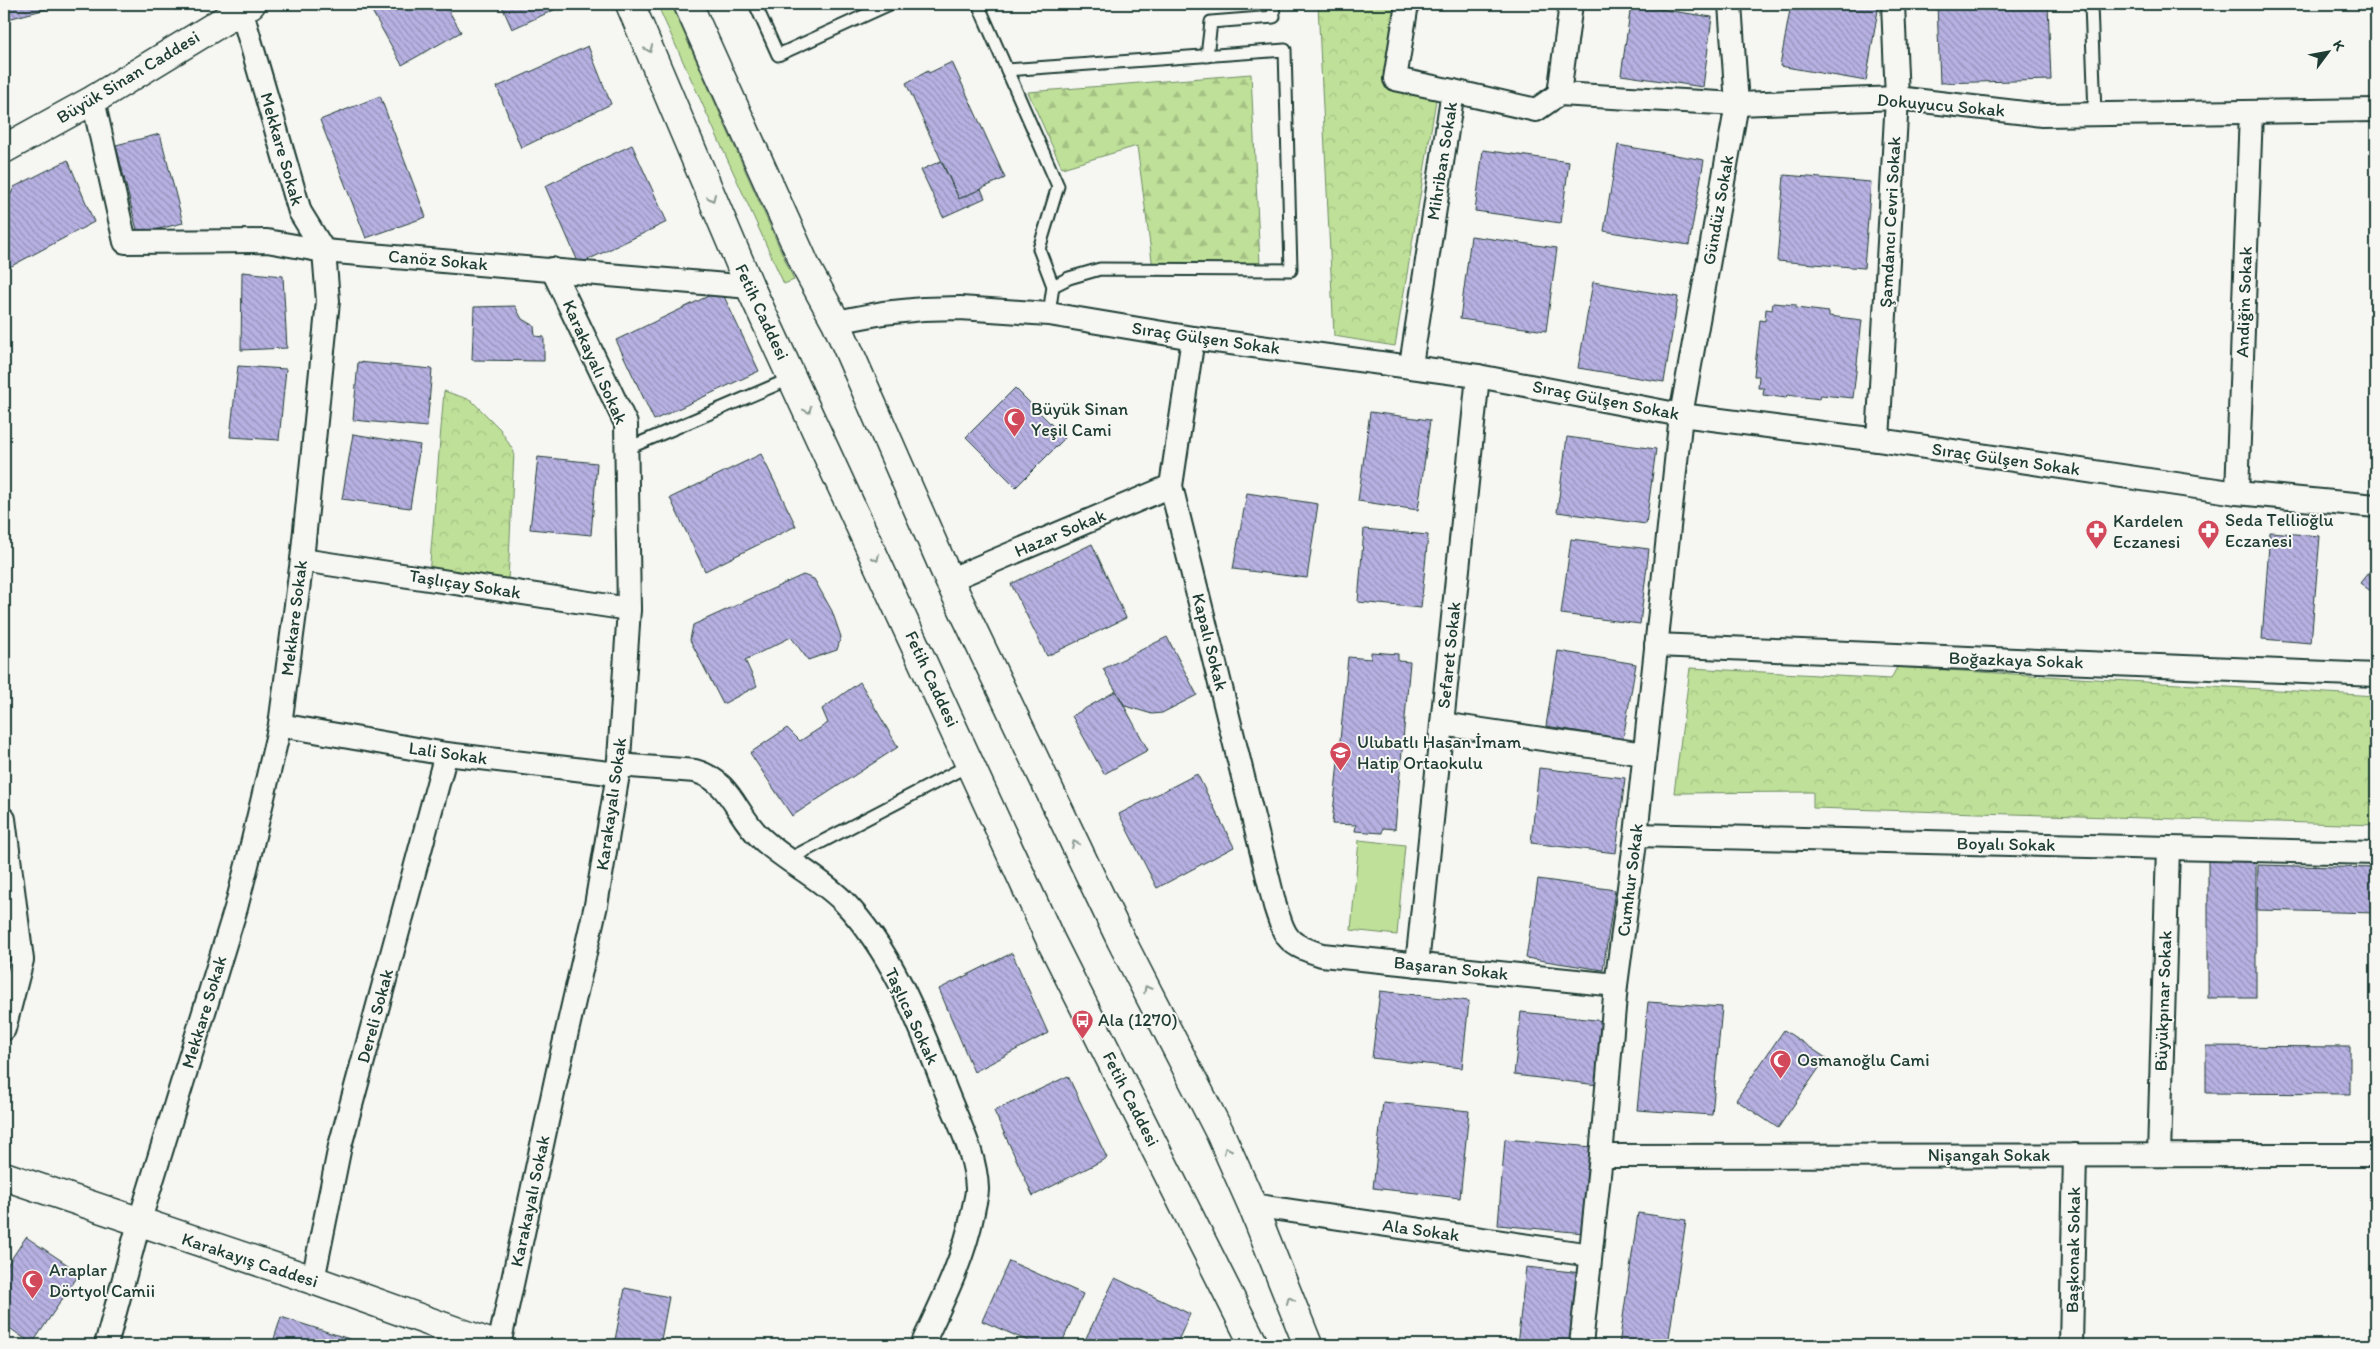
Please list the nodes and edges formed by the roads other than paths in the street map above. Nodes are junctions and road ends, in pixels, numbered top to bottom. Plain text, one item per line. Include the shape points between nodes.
1 (630, 4) edge
2 (688, 4) edge
3 (755, 4) edge
4 (890, 4) edge
5 (978, 4) edge
6 (1273, 4) edge
7 (1407, 4) edge
8 (1571, 4) edge
9 (1730, 4) edge
10 (1893, 4) edge
11 (2091, 4) edge
12 (246, 6) edge
13 (1206, 56) junction
14 (1007, 70) junction
15 (1453, 91) junction
16 (1559, 94) junction
17 (1897, 98) junction
18 (93, 100) junction
19 (1737, 104) junction
20 (2376, 110) edge
21 (2250, 112) junction
22 (2095, 114) junction
23 (4, 150) edge
24 (324, 251) junction
25 (552, 269) junction
26 (1053, 286) junction
27 (750, 287) junction
28 (1049, 314) junction
29 (836, 322) junction
30 (1192, 338) junction
31 (1411, 366) junction
32 (1478, 376) junction
33 (793, 378) junction
34 (1681, 415) junction
35 (1878, 440) junction
36 (626, 450) junction
37 (1171, 486) junction
38 (2237, 493) junction
39 (2376, 506) edge
40 (302, 560) junction
41 (949, 580) junction
42 (629, 609) junction
43 (1656, 645) junction
44 (2376, 675) edge
45 (1442, 724) junction
46 (280, 725) junction
47 (446, 754) junction
48 (1644, 754) junction
49 (972, 764) junction
50 (618, 769) junction
51 (4, 819) edge
52 (1636, 834) junction
53 (2168, 848) junction
54 (2376, 853) edge
55 (788, 859) junction
56 (1288, 941) joint
57 (1417, 965) junction
58 (1616, 985) junction
59 (4, 1029) edge
60 (2376, 1154) edge
61 (2075, 1155) junction
62 (2159, 1155) junction
63 (1601, 1156) junction
64 (4, 1176) edge
65 (1252, 1205) junction
66 (139, 1223) junction
67 (1590, 1255) junction
68 (313, 1280) junction
69 (106, 1345) edge
70 (495, 1345) edge
71 (499, 1345) edge
72 (922, 1345) edge
73 (1254, 1345) edge
74 (1308, 1345) edge
75 (1581, 1345) edge
76 (2071, 1345) edge

1 -> 27 main road, Fetih Caddesi
2 - 29 main road via 807,269
3 - 4 lane via 778,54
5 - 14 lane
6 - 13 lane via 1274,17 1211,22
7 - 15 street, Mihriban Sokak via 1395,79
8 - 16 street
9 - 19 street, Gündüz Sokak
10 - 17 street, Şamdancı Cevri Sokak
11 - 22 lane
12 - 18 main road, Büyük Sinan Caddesi
12 - 24 street, Mekkare Sokak via 300,212
13 - 14 lane
13 - 26 lane via 1285,50 1291,270 1100,269
14 - 26 lane via 1058,186 1039,249
15 - 16 street via 1536,110
15 - 31 street, Mihriban Sokak
16 - 19 street, Dokuyucu Sokak
17 - 19 street, Dokuyucu Sokak
17 - 22 street, Dokuyucu Sokak via 2042,115
17 - 35 street, Şamdancı Cevri Sokak
18 - 23 main road, Büyük Sinan Caddesi
18 - 24 street, Canöz Sokak via 125,242 267,240
19 - 34 street, Gündüz Sokak
20 - 21 street, Dokuyucu Sokak
21 - 22 street, Dokuyucu Sokak
21 - 38 street, Andiğin Sokak
24 - 25 street, Canöz Sokak
24 - 40 street, Mekkare Sokak via 328,301
25 - 27 street, Canöz Sokak
25 - 36 street, Karakayalı Sokak via 626,424
26 - 28 lane
27 - 33 main road, Fetih Caddesi
28 - 29 street, Sıraç Gülşen Sokak via 923,308
28 - 30 street, Sıraç Gülşen Sokak
29 - 41 main road
30 - 31 street, Sıraç Gülşen Sokak
30 - 37 street, Kapalı Sokak
31 - 32 street, Sıraç Gülşen Sokak
32 - 34 street, Sıraç Gülşen Sokak
32 - 45 street, Sefaret Sokak
33 - 36 lane
33 -> 49 main road, Fetih Caddesi
34 - 35 street, Sıraç Gülşen Sokak
34 - 43 street, Cumhur Sokak
35 - 38 street, Sıraç Gülşen Sokak
36 - 42 street, Karakayalı Sokak
37 - 41 street, Hazar Sokak
37 - 56 street, Kapalı Sokak via 1275,906
38 - 39 street, Sıraç Gülşen Sokak
40 - 42 street, Taşlıçay Sokak
40 - 46 street, Mekkare Sokak
65 -> 41 main road via 1197,1085 1121,940
42 - 50 street, Karakayalı Sokak
43 - 44 street, Boğazkaya Sokak
43 - 48 street, Cumhur Sokak
45 - 48 street
45 - 57 street, Sefaret Sokak
46 - 47 street, Lali Sokak
46 - 66 street, Mekkare Sokak via 236,908
47 - 50 street, Lali Sokak
47 - 68 street, Dereli Sokak via 340,1146
48 - 52 street, Cumhur Sokak
49 - 55 lane
49 - 73 main road, Fetih Caddesi via 1051,941
50 - 55 street, Taşlıca Sokak via 706,774 727,790 761,839
50 - 71 street, Karakayalı Sokak via 596,905
51 - 59 street via 22,960
52 - 53 street, Boyalı Sokak
52 - 58 street, Cumhur Sokak
53 - 54 street, Boyalı Sokak
53 - 62 street, Büyükpınar Sokak
55 - 72 street, Taşlıca Sokak via 843,901 896,975 915,1012 972,1155 977,1190 968,1236
56 - 57 street, Başaran Sokak via 1322,955
57 - 58 street, Başaran Sokak
58 - 63 street, Cumhur Sokak
60 - 62 street, Nişangah Sokak
61 - 62 street, Nişangah Sokak
61 - 63 street, Nişangah Sokak
61 - 76 street, Başkonak Sokak
63 - 67 street, Cumhur Sokak
64 - 66 main road, Karakayış Caddesi
65 - 67 street, Ala Sokak
74 -> 65 main road
66 - 68 main road, Karakayış Caddesi
66 - 69 street, Mekkare Sokak
67 - 75 street, Cumhur Sokak
68 - 70 main road, Karakayış Caddesi

